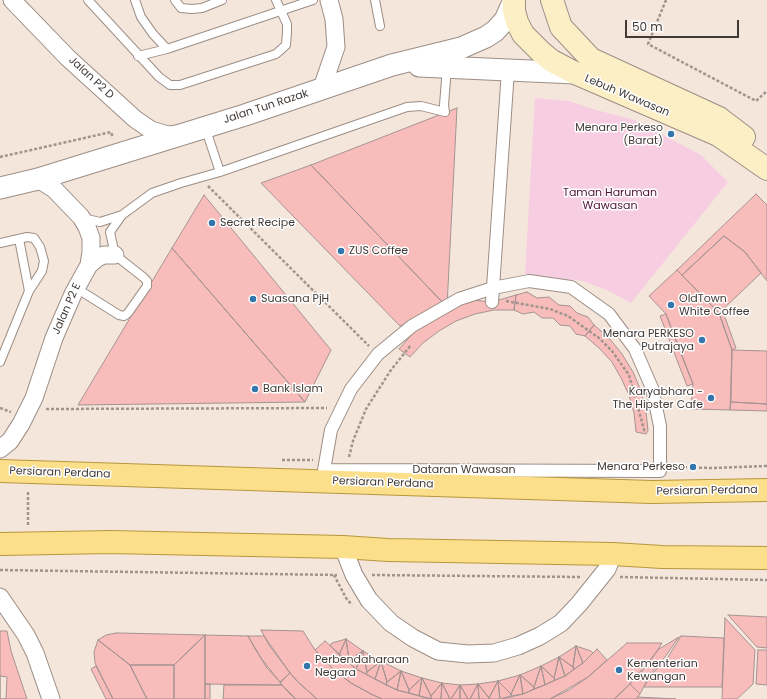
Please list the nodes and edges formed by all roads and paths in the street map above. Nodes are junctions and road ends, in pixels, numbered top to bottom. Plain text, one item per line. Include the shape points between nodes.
1 (12, 0) edge
2 (88, 0) edge
3 (135, 0) edge
4 (175, 0) edge
5 (222, 0) edge
6 (276, 0) edge
7 (313, 0) edge
8 (329, 0) edge
9 (375, 0) edge
10 (514, 0) edge
11 (552, 0) edge
12 (666, 0) edge
13 (280, 11) junction
14 (380, 26) dead end
15 (167, 49) junction
16 (138, 56) junction
17 (448, 59) junction
18 (508, 70) junction
19 (575, 73) junction
20 (322, 88) junction
21 (767, 91) edge
22 (205, 127) junction
23 (182, 134) junction
24 (767, 153) edge
25 (117, 154) junction
26 (0, 157) edge
27 (767, 169) edge
28 (220, 172) junction
29 (200, 178) junction
30 (38, 179) junction
31 (0, 188) edge
32 (122, 215) junction
33 (81, 217) junction
34 (19, 239) junction
35 (0, 243) edge
36 (116, 255) junction
37 (89, 265) junction
38 (76, 288) junction
39 (493, 288) junction
40 (29, 291) junction
41 (492, 302) joint
42 (413, 344) dead end
43 (378, 354) junction
44 (0, 362) edge
45 (391, 370) junction
46 (0, 408) edge
47 (341, 409) junction
48 (366, 409) junction
49 (42, 410) dead end
50 (16, 414) dead end
51 (646, 434) dead end
52 (0, 449) edge
53 (348, 461) dead end
54 (0, 471) edge
55 (28, 472) junction
56 (767, 490) edge
57 (28, 543) junction
58 (0, 544) edge
59 (343, 547) junction
60 (613, 554) junction
61 (767, 558) edge
62 (0, 570) edge
63 (354, 575) junction
64 (600, 577) junction
65 (767, 580) edge
66 (0, 597) edge
67 (51, 699) edge

1 - 23 street, Jalan P2 D via 68,58 135,119 151,130 168,135
2 - 16 lane
3 - 15 lane via 141,17
4 - 5 lane via 181,8 192,9
6 - 13 lane
7 - 13 lane
8 - 20 street via 334,19 336,47
9 - 14 lane
10 - 17 street via 505,20 495,31 461,48
10 - 19 main road, Lebuh Wawasan via 514,11 523,34 552,61
11 - 24 main road, Lebuh Wawasan via 560,27 591,59 719,118
12 - 21 path via 648,44 756,101
13 - 15 lane
13 - 16 lane via 287,24 286,45 276,54 180,86 170,85 158,77
15 - 16 lane
17 - 18 street
17 - 20 street, Jalan Tun Razak via 392,65
17 - 28 lane via 445,112 420,106 408,107
18 - 19 street
18 - 39 street
19 - 27 main road, Lebuh Wawasan via 718,135
20 - 22 street, Jalan Tun Razak
22 - 23 street, Jalan Tun Razak
22 - 28 lane
23 - 25 street, Jalan Tun Razak
25 - 26 path via 111,132
25 - 30 street, Jalan Tun Razak
28 - 29 lane
29 - 32 lane via 152,193
29 - 43 path
30 - 31 street, Jalan Tun Razak
30 - 33 street, Jalan P2 E via 54,189
32 - 33 lane via 100,222
32 - 36 lane via 110,232
33 - 37 street, Jalan P2 E via 91,238
34 - 35 lane
34 - 40 lane
34 - 40 lane via 34,238 44,261 42,271
36 - 37 street via 104,255
36 - 38 lane via 147,281 147,286 128,313 124,316 119,315
37 - 38 street, Jalan P2 E
38 - 52 street, Jalan P2 E via 54,338 34,398 10,441
39 - 41 street
39 - 43 street, Dataran Wawasan via 459,300 412,326
39 - 47 street, Dataran Wawasan via 529,281 570,287 609,314 635,349 652,388 660,426 660,471 324,470 331,430
40 - 44 lane
41 - 51 path via 510,301 550,308 568,316 599,338 629,375
42 - 45 path
43 - 45 path
43 - 47 street, Dataran Wawasan via 351,389
45 - 48 path
46 - 50 path
47 - 48 path
47 - 49 path
48 - 53 path
54 - 55 main road, Persiaran Perdana
55 - 56 main road, Persiaran Perdana via 652,492
55 - 57 path
57 - 58 main road
57 - 59 main road via 110,542
59 - 60 main road
59 - 63 street
60 - 61 main road
60 - 64 street via 607,569
62 - 63 path
63 - 64 path
63 - 64 street via 369,600 391,624 438,651 468,654 494,652 518,646 540,636 561,623
64 - 65 path
66 - 67 street via 35,653

